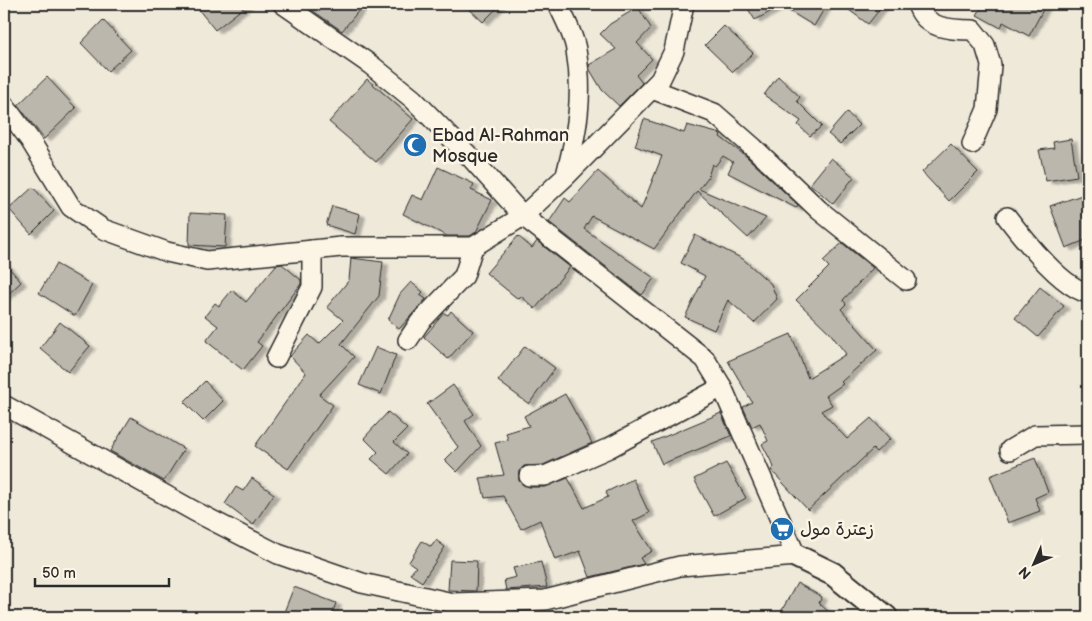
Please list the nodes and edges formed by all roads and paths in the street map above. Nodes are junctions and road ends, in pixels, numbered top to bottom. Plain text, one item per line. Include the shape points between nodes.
1 (283, 4) edge
2 (558, 4) edge
3 (684, 4) edge
4 (917, 4) edge
5 (652, 89) junction
6 (4, 105) edge
7 (972, 144) dead end
8 (566, 176) junction
9 (523, 216) junction
10 (1007, 217) dead end
11 (473, 247) junction
12 (312, 250) junction
13 (906, 280) dead end
14 (1088, 293) edge
15 (408, 340) dead end
16 (276, 358) dead end
17 (722, 387) junction
18 (4, 405) edge
19 (1088, 434) edge
20 (1010, 450) dead end
21 (529, 476) dead end
22 (796, 556) junction
23 (886, 617) edge

1 - 9 street via 371,65 413,99
2 - 8 street via 576,48 579,82 578,126
3 - 5 street via 674,51
4 - 7 street via 934,26 972,30 985,45 991,65 987,109
5 - 8 street
5 - 13 street via 714,113 819,210
6 - 12 street via 30,140 71,207 103,230 167,252 207,261
8 - 9 street
9 - 11 street
9 - 17 street via 705,359
10 - 14 street via 1057,273
11 - 12 street via 341,246
11 - 15 street via 464,276 420,322
12 - 16 street via 312,287
17 - 21 street via 609,448 545,476
17 - 22 street
18 - 22 street via 194,512 278,554 362,583 453,603 545,600 680,566
19 - 20 street via 1035,435
22 - 23 street via 832,574

